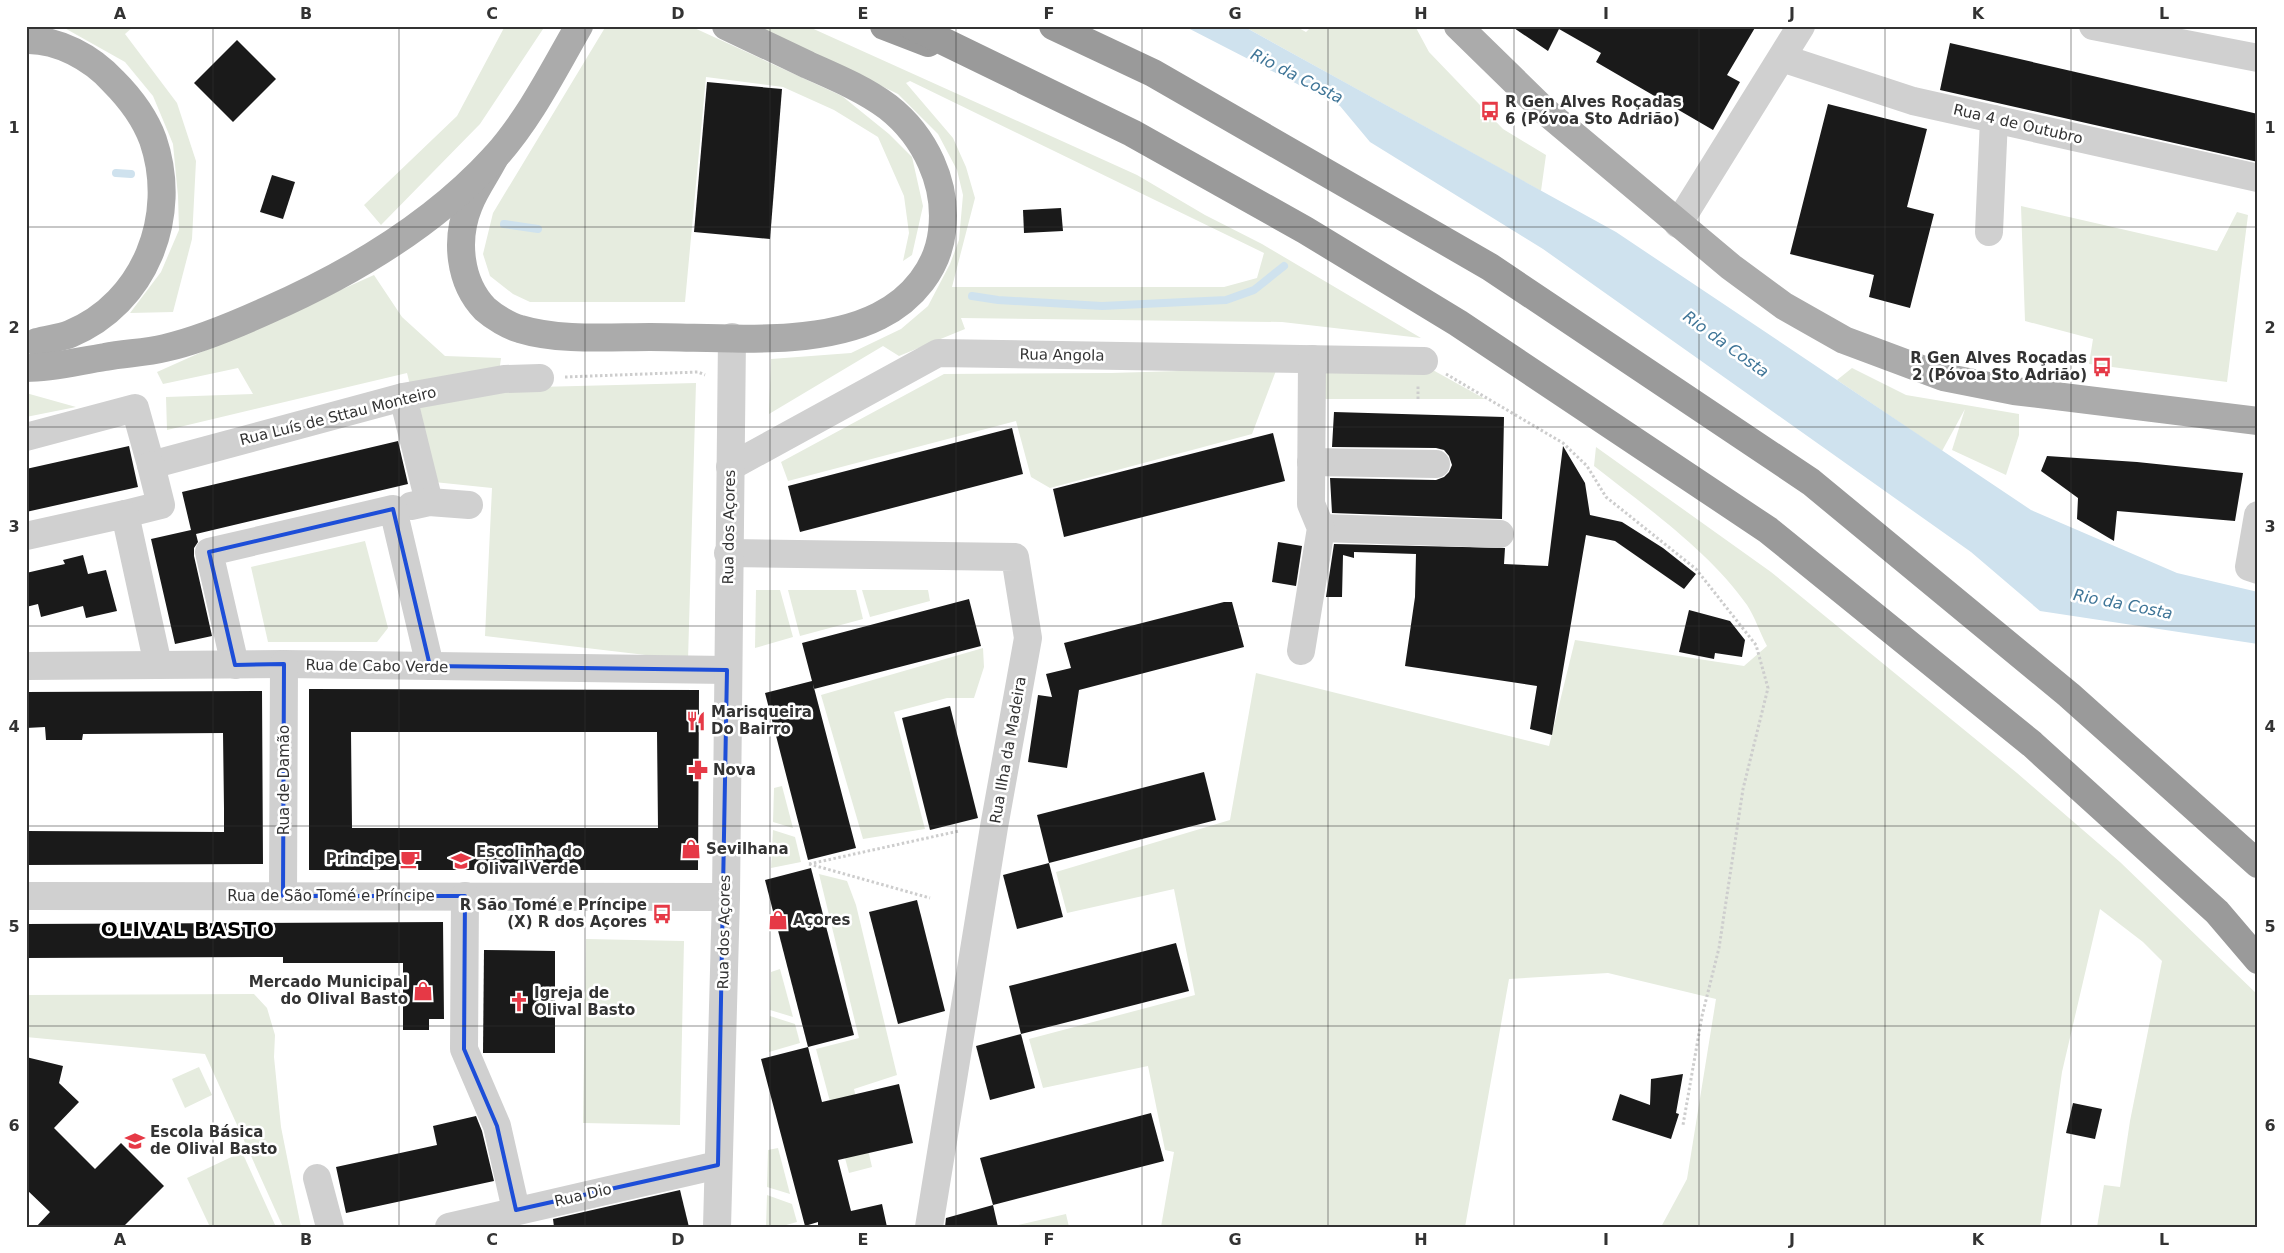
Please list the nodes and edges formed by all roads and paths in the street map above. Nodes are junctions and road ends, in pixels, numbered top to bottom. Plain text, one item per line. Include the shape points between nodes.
1 (579, 26) edge
2 (726, 26) edge
3 (884, 26) edge
4 (912, 26) edge
5 (1053, 26) edge
6 (1458, 26) edge
7 (1801, 26) edge
8 (2093, 26) edge
9 (2097, 27) edge
10 (26, 40) edge
11 (1782, 58) junction
12 (2258, 58) edge
13 (1020, 80) junction
14 (1994, 119) junction
15 (495, 157) junction
16 (2258, 178) edge
17 (1678, 224) junction
18 (1989, 232) dead end
19 (732, 337) junction
20 (31, 342) edge
21 (119, 354) junction
22 (1312, 359) junction
23 (1424, 361) joint
24 (26, 368) edge
25 (698, 372) dead end
26 (540, 378) joint
27 (403, 397) junction
28 (2258, 421) edge
29 (26, 437) edge
30 (1311, 462) junction
31 (1436, 464) dead end
32 (150, 465) junction
33 (730, 467) junction
34 (429, 502) junction
35 (469, 505) dead end
36 (393, 510) junction
37 (125, 514) junction
38 (2258, 515) edge
39 (1321, 528) junction
40 (1500, 534) dead end
41 (26, 536) edge
42 (728, 553) junction
43 (2258, 570) edge
44 (1301, 651) dead end
45 (284, 664) junction
46 (158, 665) junction
47 (235, 665) junction
48 (26, 666) edge
49 (430, 666) junction
50 (727, 670) junction
51 (959, 831) dead end
52 (2258, 864) edge
53 (26, 896) edge
54 (283, 896) junction
55 (465, 896) junction
56 (726, 897) junction
57 (930, 898) dead end
58 (2217, 912) junction
59 (2258, 946) edge
60 (2258, 960) edge
61 (1683, 1125) dead end
62 (718, 1165) junction
63 (317, 1178) dead end
64 (516, 1210) junction
65 (330, 1227) edge
66 (448, 1227) edge
67 (717, 1227) edge
68 (929, 1227) edge

1 - 15 main road via 524,123
2 - 19 main road via 836,78 888,107 924,147 943,197 941,242 928,274 911,293 879,316 836,331 810,335
3 - 13 highway
4 - 13 highway
5 - 52 highway via 1153,73 1490,267 1811,482 2069,695
6 - 17 main road via 1545,112
7 - 11 street
8 - 9 street
9 - 12 street
10 - 20 main road via 60,46 88,58 126,94 153,140 162,196 151,253 122,298 76,330
11 - 14 street, Rua 4 de Outubro via 1913,101
11 - 17 street
13 - 58 highway via 1132,133 1305,230 1458,323 1768,530 2032,744
14 - 16 street, Rua 4 de Outubro
14 - 18 street
15 - 19 main road via 469,205 462,229 464,272 485,309 519,329 543,334
15 - 21 main road via 438,211 347,273 211,334 151,352
17 - 28 main road via 1784,306 1844,340 1943,377 2014,391
19 - 33 street, Rua dos Açores
20 - 21 main road
21 - 24 main road
22 - 23 street, Rua Angola
22 - 30 street
22 - 33 street, Rua Angola via 938,353
23 - 61 path via 1563,442 1588,466 1606,497 1696,569 1756,646 1768,688 1743,789 1719,948 1702,1016
25 - 26 path
26 - 27 street, Rua Luís de Sttau Monteiro via 504,379
27 - 32 street, Rua Luís de Sttau Monteiro
27 - 34 street
29 - 32 street via 135,408
30 - 31 street
30 - 39 street via 1311,504
32 - 37 street via 161,505
33 - 42 street, Rua dos Açores
34 - 35 street
34 - 36 street
36 - 47 street via 209,552
36 - 49 street
37 - 41 street
37 - 46 street
38 - 43 street via 2249,567
39 - 40 street
39 - 44 street
42 - 50 street, Rua dos Açores
42 - 68 street, Rua Ilha da Madeira via 1015,557 1028,638
45 - 47 street, Rua de Cabo Verde
45 - 49 street, Rua de Cabo Verde
45 - 54 street, Rua de Damão
46 - 47 street, Rua de Cabo Verde
46 - 48 street, Rua de Cabo Verde
49 - 50 street, Rua de Cabo Verde
50 - 56 street, Rua dos Açores
51 - 57 path via 809,864
53 - 54 street, Rua de São Tomé e Príncipe
54 - 55 street, Rua de São Tomé e Príncipe
55 - 56 street, Rua de São Tomé e Príncipe
55 - 64 street via 464,1049 497,1126
56 - 62 street, Rua dos Açores
58 - 59 highway
58 - 60 highway
62 - 64 street, Rua Dio
62 - 67 street, Rua dos Açores
63 - 65 street
64 - 66 street, Rua Dio

